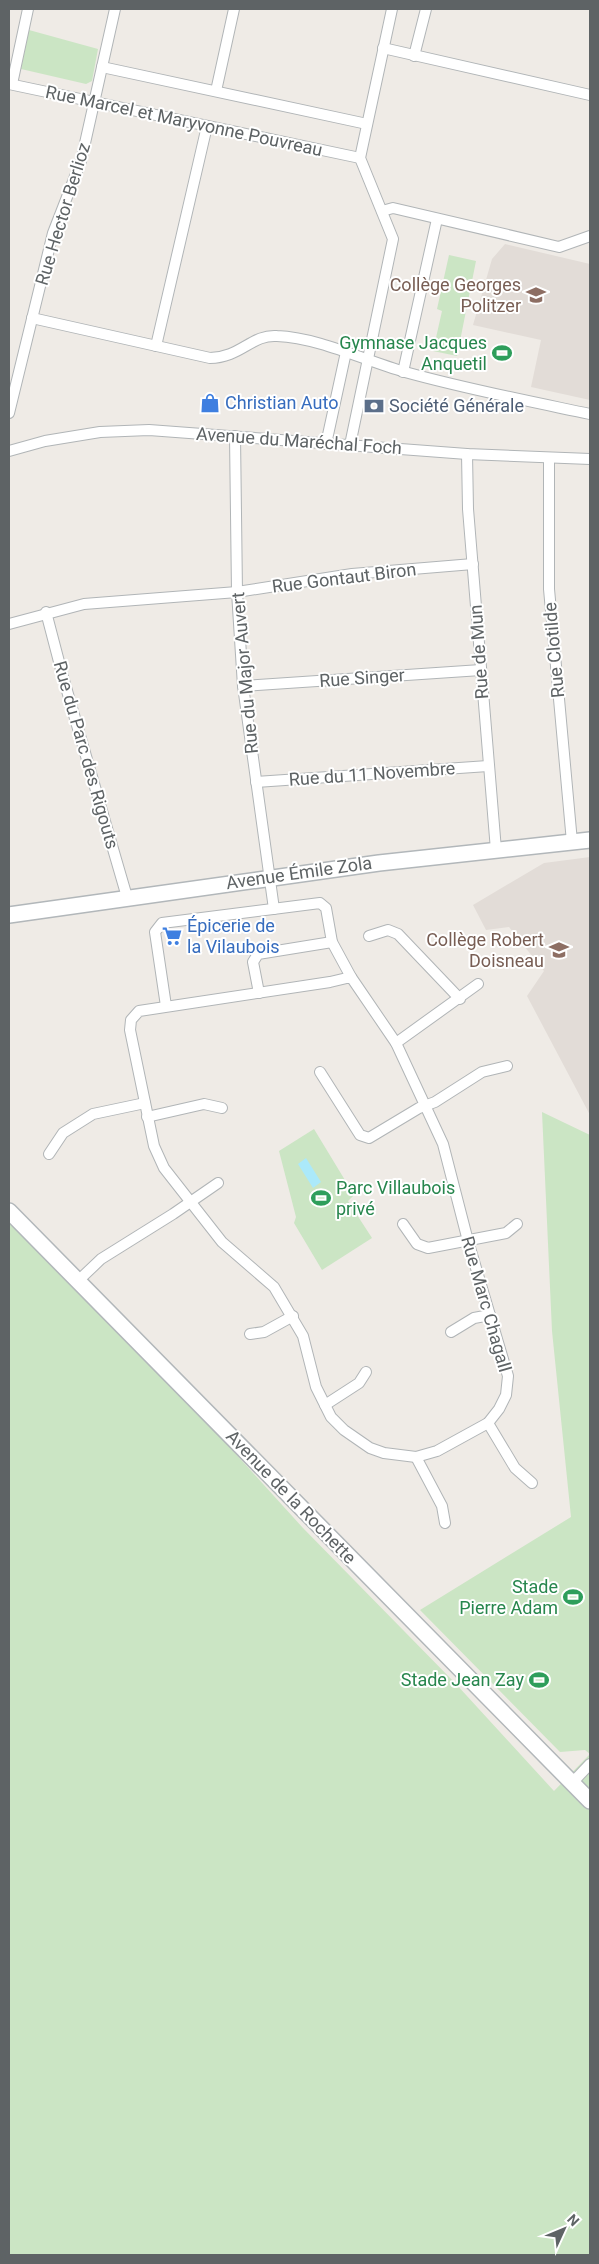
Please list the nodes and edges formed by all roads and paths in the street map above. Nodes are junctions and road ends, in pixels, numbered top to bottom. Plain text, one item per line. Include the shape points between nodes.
1 (28, 9) edge
2 (115, 9) edge
3 (234, 9) edge
4 (392, 9) edge
5 (426, 9) edge
6 (383, 48) junction
7 (414, 56) junction
8 (102, 66) junction
9 (10, 84) edge
10 (216, 91) junction
11 (590, 94) edge
12 (95, 102) junction
13 (367, 124) junction
14 (207, 126) junction
15 (360, 158) junction
16 (382, 211) junction
17 (407, 213) junction
18 (437, 219) junction
19 (388, 226) junction
20 (590, 236) edge
21 (32, 318) junction
22 (156, 346) junction
23 (346, 352) junction
24 (367, 358) junction
25 (403, 372) junction
26 (9, 413) edge
27 (590, 414) edge
28 (235, 436) junction
29 (326, 444) junction
30 (350, 445) junction
31 (9, 451) edge
32 (467, 454) junction
33 (549, 458) junction
34 (590, 459) edge
35 (473, 564) junction
36 (237, 592) junction
37 (46, 612) junction
38 (9, 624) edge
39 (481, 670) junction
40 (243, 686) junction
41 (488, 766) junction
42 (256, 782) junction
43 (590, 840) edge
44 (572, 842) junction
45 (496, 850) junction
46 (270, 877) junction
47 (127, 897) junction
48 (274, 909) junction
49 (9, 915) edge
50 (369, 936) dead end
51 (332, 942) junction
52 (351, 977) junction
53 (478, 984) dead end
54 (259, 993) junction
55 (460, 999) junction
56 (166, 1006) junction
57 (396, 1043) junction
58 (506, 1066) dead end
59 (320, 1072) dead end
60 (145, 1103) junction
61 (426, 1106) junction
62 (222, 1108) dead end
63 (147, 1116) junction
64 (49, 1154) dead end
65 (218, 1182) dead end
66 (191, 1201) junction
67 (9, 1211) edge
68 (403, 1224) dead end
69 (517, 1224) dead end
70 (468, 1241) junction
71 (79, 1280) junction
72 (490, 1315) junction
73 (293, 1316) junction
74 (451, 1332) dead end
75 (250, 1334) dead end
76 (366, 1372) dead end
77 (325, 1404) junction
78 (488, 1423) junction
79 (416, 1457) junction
80 (532, 1483) dead end
81 (445, 1523) dead end
82 (590, 1764) edge
83 (572, 1783) junction
84 (590, 1801) edge

1 - 9 street
2 - 8 street, Rue Hector Berlioz
3 - 10 street
4 - 6 street
5 - 7 street
6 - 7 street
6 - 13 street
7 - 11 street
8 - 10 street
8 - 12 street, Rue Hector Berlioz
9 - 12 street, Rue Marcel et Maryvonne Pouvreau
10 - 13 street
12 - 14 street, Rue Marcel et Maryvonne Pouvreau
12 - 21 street, Rue Hector Berlioz via 81,162 53,233
13 - 15 street
14 - 15 street, Rue Marcel et Maryvonne Pouvreau
14 - 22 street
15 - 16 street
16 - 17 street via 394,208
16 - 19 street
17 - 18 street
17 - 19 street
18 - 20 street via 560,247
18 - 25 street
19 - 24 street via 393,239
21 - 22 street
21 - 26 street, Rue Hector Berlioz
22 - 23 street via 223,358 270,336
23 - 24 street
23 - 29 street
24 - 25 street
24 - 30 street
25 - 27 street
28 - 29 street, Avenue du Maréchal Foch
28 - 31 street, Avenue du Maréchal Foch via 149,430 100,432
28 - 36 street, Rue du Major Auvert
29 - 30 street, Avenue du Maréchal Foch
30 - 32 street, Avenue du Maréchal Foch
32 - 33 street, Avenue du Maréchal Foch
32 - 35 street, Rue de Mun
33 - 34 street, Avenue du Maréchal Foch
33 - 44 street, Rue Clotilde via 549,589
35 - 36 street, Rue Gontaut Biron via 352,574
35 - 39 street, Rue de Mun
36 - 37 street, Rue Gontaut Biron via 112,601
36 - 40 street, Rue du Major Auvert
37 - 38 street, Rue Gontaut Biron
37 - 47 street, Rue du Parc des Rigouts
39 - 40 street, Rue Singer
39 - 41 street, Rue de Mun
40 - 42 street, Rue du Major Auvert
41 - 42 street, Rue du 11 Novembre
41 - 45 street, Rue de Mun
42 - 46 street, Rue du Major Auvert
43 - 44 main road, Avenue Émile Zola
44 - 45 main road, Avenue Émile Zola
45 - 46 main road, Avenue Émile Zola
46 - 47 main road, Avenue Émile Zola
46 - 48 street, Rue du Major Auvert
47 - 49 main road, Avenue Émile Zola
48 - 51 street, Rue Marc Chagall via 320,903 326,908
48 - 56 street via 162,923 155,932
50 - 55 street via 388,930 398,934
51 - 52 street, Rue Marc Chagall
51 - 54 street via 258,954 253,962
52 - 54 street, Rue Marc Chagall
52 - 57 street, Rue Marc Chagall
53 - 55 street
54 - 56 street, Rue Marc Chagall
55 - 57 street
56 - 60 street, Rue Marc Chagall via 139,1011 130,1024
57 - 61 street, Rue Marc Chagall
58 - 61 street via 482,1072
59 - 61 street via 364,1138 370,1138
60 - 63 street, Rue Marc Chagall
60 - 64 street via 93,1114 63,1133
61 - 70 street, Rue Marc Chagall via 443,1144
62 - 63 street via 204,1104
63 - 66 street, Rue Marc Chagall via 154,1146 164,1168
65 - 66 street
66 - 71 street via 101,1259
66 - 73 street, Rue Marc Chagall via 222,1242 274,1287
67 - 71 main road, Avenue de la Rochette
68 - 70 street via 421,1247
69 - 70 street via 506,1233
70 - 72 street, Rue Marc Chagall
71 - 83 main road, Avenue de la Rochette
72 - 74 street via 474,1318
72 - 78 street, Rue Marc Chagall via 508,1376 506,1395
73 - 75 street via 264,1332
73 - 77 street, Rue Marc Chagall via 303,1336 316,1387
76 - 77 street via 359,1382
77 - 79 street, Rue Marc Chagall via 332,1418 364,1444 384,1453
78 - 79 street, Rue Marc Chagall via 454,1443
78 - 80 street via 515,1468
79 - 81 street via 442,1506
82 - 83 street
83 - 84 main road, Avenue de la Rochette

